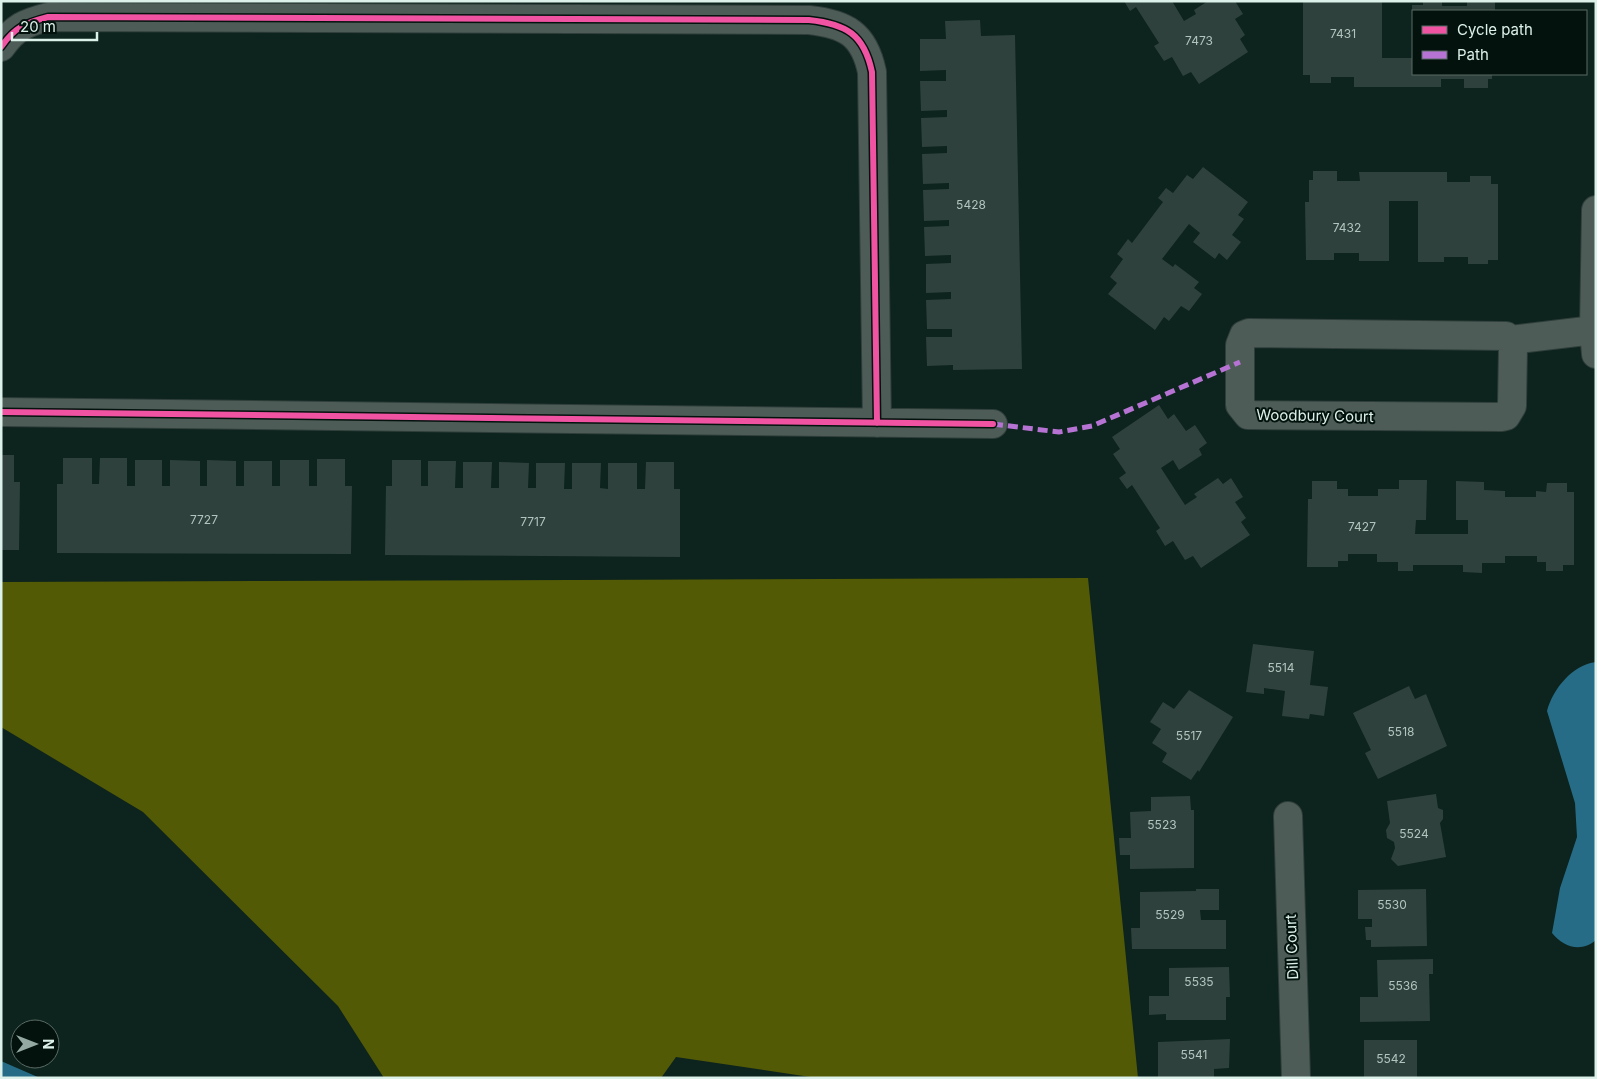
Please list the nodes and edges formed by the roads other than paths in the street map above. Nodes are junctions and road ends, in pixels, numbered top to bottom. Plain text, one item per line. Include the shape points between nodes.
1 (1, 47) edge
2 (1596, 210) edge
3 (1511, 340) junction
4 (1595, 342) edge
5 (1, 412) edge
6 (877, 422) junction
7 (993, 424) dead end
8 (1288, 816) dead end
9 (1296, 1078) edge

1 - 6 street via 11,33 27,22 48,17 800,20 831,23 852,33 868,51 872,72
2 - 4 street
3 - 3 street, Woodbury Court via 1502,335 1249,333 1244,335 1240,345 1240,405 1252,416 1502,417 1512,406
3 - 4 street, Woodbury Court
5 - 6 street
6 - 7 street
8 - 9 street, Dill Court

